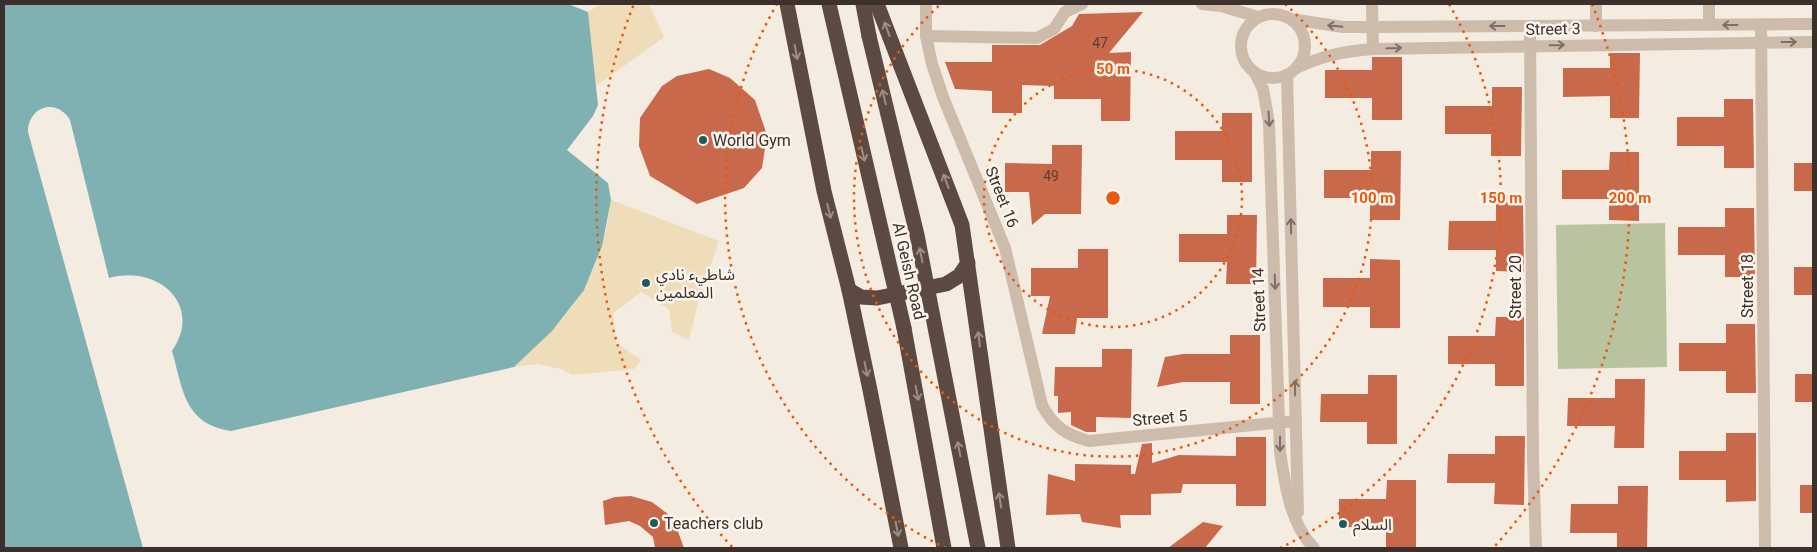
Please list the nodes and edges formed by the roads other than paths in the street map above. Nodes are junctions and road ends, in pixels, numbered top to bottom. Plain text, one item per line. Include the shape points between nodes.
1 (787, 4) edge
2 (829, 4) edge
3 (862, 4) edge
4 (877, 4) edge
5 (926, 4) edge
6 (1082, 4) edge
7 (1202, 4) edge
8 (1372, 4) edge
9 (1596, 4) edge
10 (1710, 4) edge
11 (1065, 8) edge
12 (1265, 12) edge
13 (1291, 19) junction
14 (1761, 24) junction
15 (1813, 24) edge
16 (1709, 25) junction
17 (1530, 26) junction
18 (1596, 26) junction
19 (1373, 27) junction
20 (926, 36) junction
21 (1761, 42) junction
22 (1813, 42) edge
23 (1530, 46) junction
24 (1373, 49) junction
25 (1292, 72) junction
26 (1255, 73) junction
27 (968, 263) junction
28 (849, 290) junction
29 (1042, 405) joint
30 (1296, 422) junction
31 (1280, 423) junction
32 (1298, 525) junction
33 (901, 548) edge
34 (944, 548) edge
35 (978, 548) edge
36 (1008, 548) edge
37 (1314, 548) edge
38 (1536, 548) edge
39 (1765, 548) edge

1 -> 28 highway via 824,191
2 -> 34 highway, Al Geish Road, bridge via 902,319
35 -> 3 highway, Al Geish Road, bridge via 917,235
27 -> 4 highway via 962,225
5 - 20 street, Street 16
6 - 11 street
7 - 12 street
8 - 19 street
9 - 18 street
10 - 16 street
11 - 20 street via 1054,29 1037,38
12 - 13 street
12 - 26 street via 1249,24 1240,44 1247,66
19 -> 13 street, Street 3 via 1334,26
13 - 25 street via 1304,36 1305,48 1303,59
14 - 15 street, Street 3
14 -> 16 street, Street 3
14 - 21 street, Street 18
16 - 18 street, Street 3
17 - 18 street, Street 3
17 -> 19 street, Street 3
17 - 23 street, Street 20
19 - 24 street
20 - 29 street, Street 16 via 943,97 1005,248
21 -> 22 street, Street 3
23 -> 21 street, Street 3
21 - 39 street, Street 18
24 -> 23 street, Street 3
23 - 38 street, Street 20
24 - 25 street, Street 3 via 1343,51 1319,58
25 - 26 street via 1276,78 1265,78
30 -> 25 street, Street 14
26 -> 31 street, Street 14 via 1263,89 1269,123
27 - 28 highway via 960,276 946,284 877,298 861,297
36 -> 27 highway
28 -> 33 highway
29 - 31 street, Street 5 via 1060,430 1089,441
30 - 31 street, Street 5
30 - 32 street, Street 14
31 -> 32 street, Street 14 via 1280,452 1286,488
32 - 37 street, Street 14

